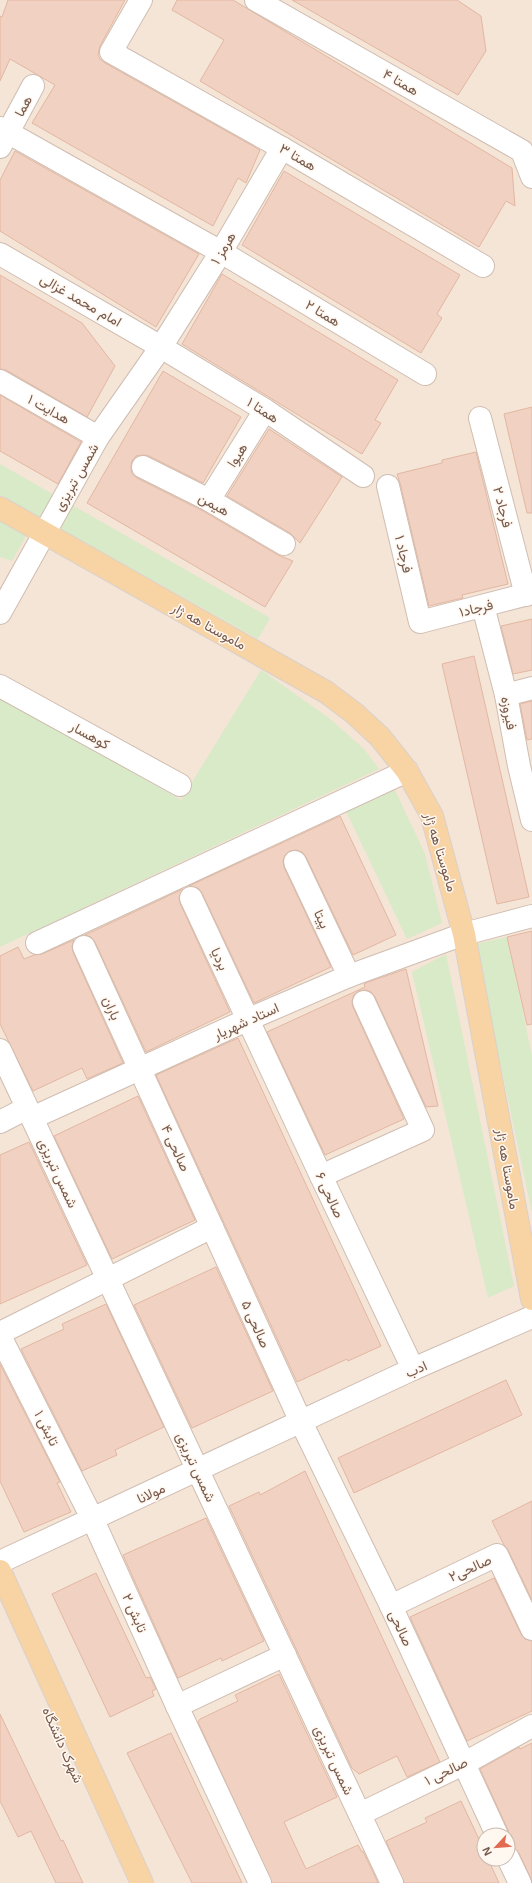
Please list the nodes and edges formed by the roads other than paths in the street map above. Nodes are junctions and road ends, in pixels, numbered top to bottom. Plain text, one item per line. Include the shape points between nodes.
1 (142, 0) edge
2 (256, 0) edge
3 (33, 86) dead end
4 (3, 136) edge
5 (282, 148) junction
6 (532, 177) edge
7 (221, 252) junction
8 (0, 254) edge
9 (483, 266) dead end
10 (161, 347) junction
11 (425, 374) dead end
12 (0, 381) edge
13 (265, 410) junction
14 (480, 418) dead end
15 (98, 436) junction
16 (143, 467) dead end
17 (363, 476) dead end
18 (388, 486) dead end
19 (209, 500) junction
20 (0, 508) edge
21 (44, 533) junction
22 (284, 544) dead end
23 (529, 594) edge
24 (483, 606) junction
25 (0, 613) edge
26 (420, 622) joint
27 (0, 686) edge
28 (532, 688) edge
29 (506, 695) junction
30 (526, 764) edge
31 (407, 771) junction
32 (180, 784) dead end
33 (532, 820) edge
34 (295, 862) dead end
35 (191, 898) dead end
36 (532, 916) edge
37 (464, 934) junction
38 (37, 943) dead end
39 (84, 947) dead end
40 (349, 976) junction
41 (364, 1002) dead end
42 (249, 1019) junction
43 (0, 1050) edge
44 (140, 1069) junction
45 (30, 1113) junction
46 (0, 1122) edge
47 (321, 1176) junction
48 (212, 1227) junction
49 (107, 1278) junction
50 (532, 1299) edge
51 (532, 1317) edge
52 (0, 1333) edge
53 (0, 1336) edge
54 (413, 1370) junction
55 (301, 1422) junction
56 (198, 1470) junction
57 (93, 1520) junction
58 (0, 1562) edge
59 (0, 1571) edge
60 (391, 1606) junction
61 (0, 1607) edge
62 (532, 1629) edge
63 (285, 1655) junction
64 (176, 1706) junction
65 (532, 1726) edge
66 (463, 1764) junction
67 (360, 1814) junction
68 (493, 1827) edge
69 (512, 1867) edge
70 (126, 1883) edge
71 (142, 1883) edge
72 (260, 1883) edge
73 (392, 1883) edge
74 (520, 1883) edge

1 - 5 street, همتا ۳ via 111,52
2 - 6 street, همتا ۴ via 522,151
3 - 4 street, هما
4 - 7 street, همتا ۲
5 - 7 street, هرمز ۱
5 - 9 street, همتا ۳
7 - 10 street, هرمز ۱
7 - 11 street, همتا ۲
8 - 10 street, امام محمد غزالی
10 - 13 street, همتا ۱
10 - 15 street, شمس تبریزی
12 - 15 street, هدایت ۱
13 - 17 street, همتا ۱
13 - 19 street, هیوا
14 - 23 street, فرجاد ۲
15 - 21 street, شمس تبریزی
16 - 19 street, هیمن
18 - 26 street, فرجاد ۱
19 - 22 street, هیمن
20 - 21 main road, ماموستا هه ژار
21 - 25 street, شمس تبریزی
21 - 31 main road, ماموستا هه ژار via 326,692 380,736
23 - 24 street, فرجاد۱
24 - 26 street, فرجاد۱
24 - 29 street, فیروزه
27 - 32 street, کوهسار
28 - 29 street
29 - 30 street, فیروزه
30 - 33 street, فیروزه
31 - 37 main road, ماموستا هه ژار via 432,816
31 - 38 street
34 - 40 street, پیتا
35 - 42 street, بردیا
36 - 37 street, استاد شهریار
37 - 40 street, استاد شهریار
37 - 50 main road, ماموستا هه ژار
39 - 44 street, باران
40 - 42 street, استاد شهریار
41 - 47 street via 423,1130
42 - 44 street, استاد شهریار
42 - 47 street, صالحی ۶
43 - 45 street, شمس تبریزی
44 - 45 street, استاد شهریار
44 - 48 street, صالحی ۴
45 - 46 street, استاد شهریار
45 - 49 street, شمس تبریزی
47 - 54 street, صالحی ۶
48 - 49 street
48 - 55 street, صالحی ۵
49 - 52 street
49 - 56 street, شمس تبریزی
51 - 54 street, ادب
53 - 57 street, تابش ۱
54 - 55 street, ادب
55 - 56 street, مولانا
55 - 60 street, صالحی
56 - 57 street, مولانا
56 - 63 street, شمس تبریزی
57 - 58 street, مولانا
57 - 64 street, تابش ۲
59 - 71 main road
60 - 62 street, صالحی۲ via 497,1555
60 - 66 street, صالحی
61 - 70 main road, شهرک دانشگاه
63 - 64 street
63 - 67 street, شمس تبریزی
64 - 72 street, تابش ۲
65 - 66 street, صالحی ۱
66 - 67 street, صالحی ۱
66 - 68 street, صالحی
67 - 73 street, شمس تبریزی
69 - 74 street

